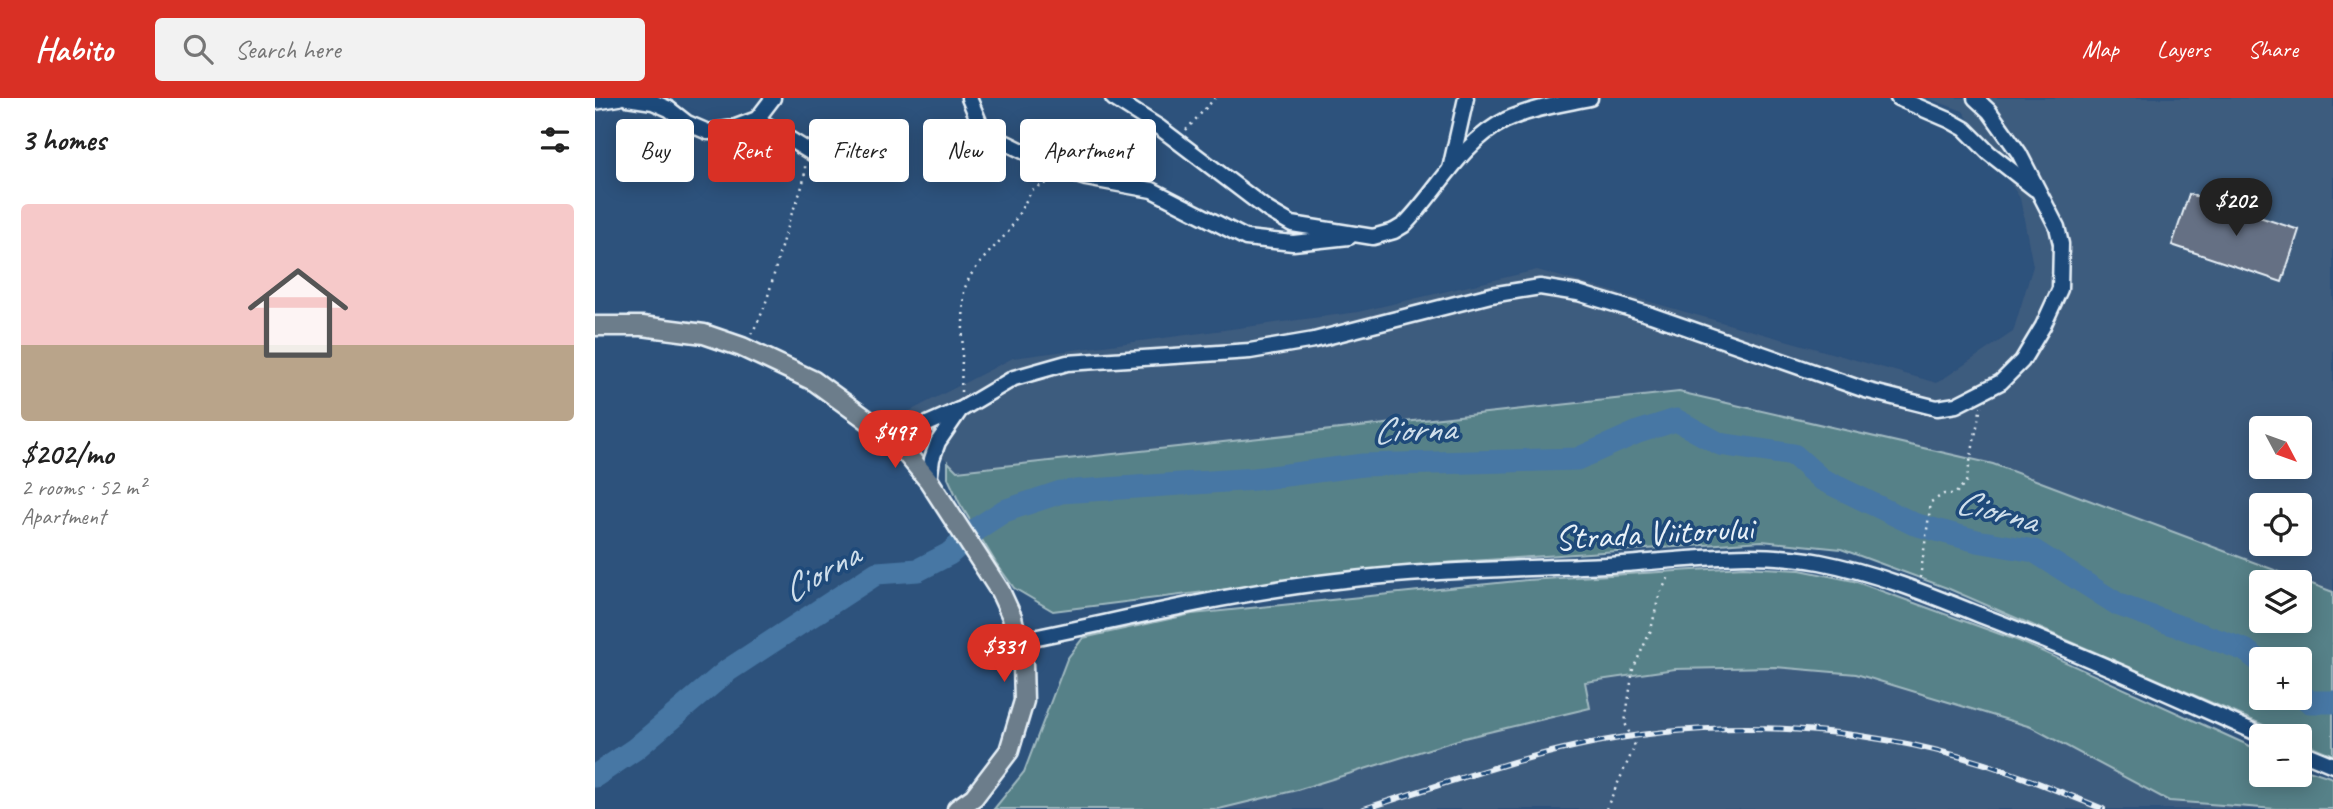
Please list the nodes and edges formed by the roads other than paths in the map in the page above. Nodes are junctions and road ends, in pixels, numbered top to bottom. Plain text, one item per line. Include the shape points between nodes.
1 (619, 98) edge
2 (627, 98) edge
3 (772, 98) edge
4 (969, 98) edge
5 (1113, 98) edge
6 (1466, 98) edge
7 (1590, 98) edge
8 (1898, 98) edge
9 (1975, 98) edge
10 (595, 102) edge
11 (672, 104) edge
12 (757, 119) edge
13 (708, 132) edge
14 (1449, 171) junction
15 (2038, 191) junction
16 (1363, 235) junction
17 (595, 326) edge
18 (960, 410) junction
19 (888, 435) junction
20 (929, 481) junction
21 (1018, 641) junction
22 (2249, 730) edge
23 (2312, 756) edge
24 (2333, 765) edge
25 (957, 809) edge

1 - 10 street
2 - 11 street
3 - 12 street
4 - 16 street via 982,128 991,135 1086,178 1152,190 1246,238 1293,243
5 - 16 street via 1280,218
6 - 14 street
7 - 14 street via 1504,121 1480,137
8 - 15 street via 1965,130
9 - 15 street via 1990,111 2019,153
11 - 13 street via 687,123
14 - 16 street via 1404,225 1373,237
15 - 18 street via 2061,244 2060,289 2022,361 2001,382 1956,405 1913,404 1639,312 1540,287 1250,351 1067,363 1014,378
17 - 19 main road via 704,334 743,347 814,381
18 - 19 street
18 - 20 street via 938,442
19 - 20 main road
20 - 21 main road via 1000,591
21 - 22 street, Strada Viitorului via 1337,580 1756,556 1818,562 1918,590
21 - 25 main road via 1024,701 1009,751 974,797
23 - 24 street

